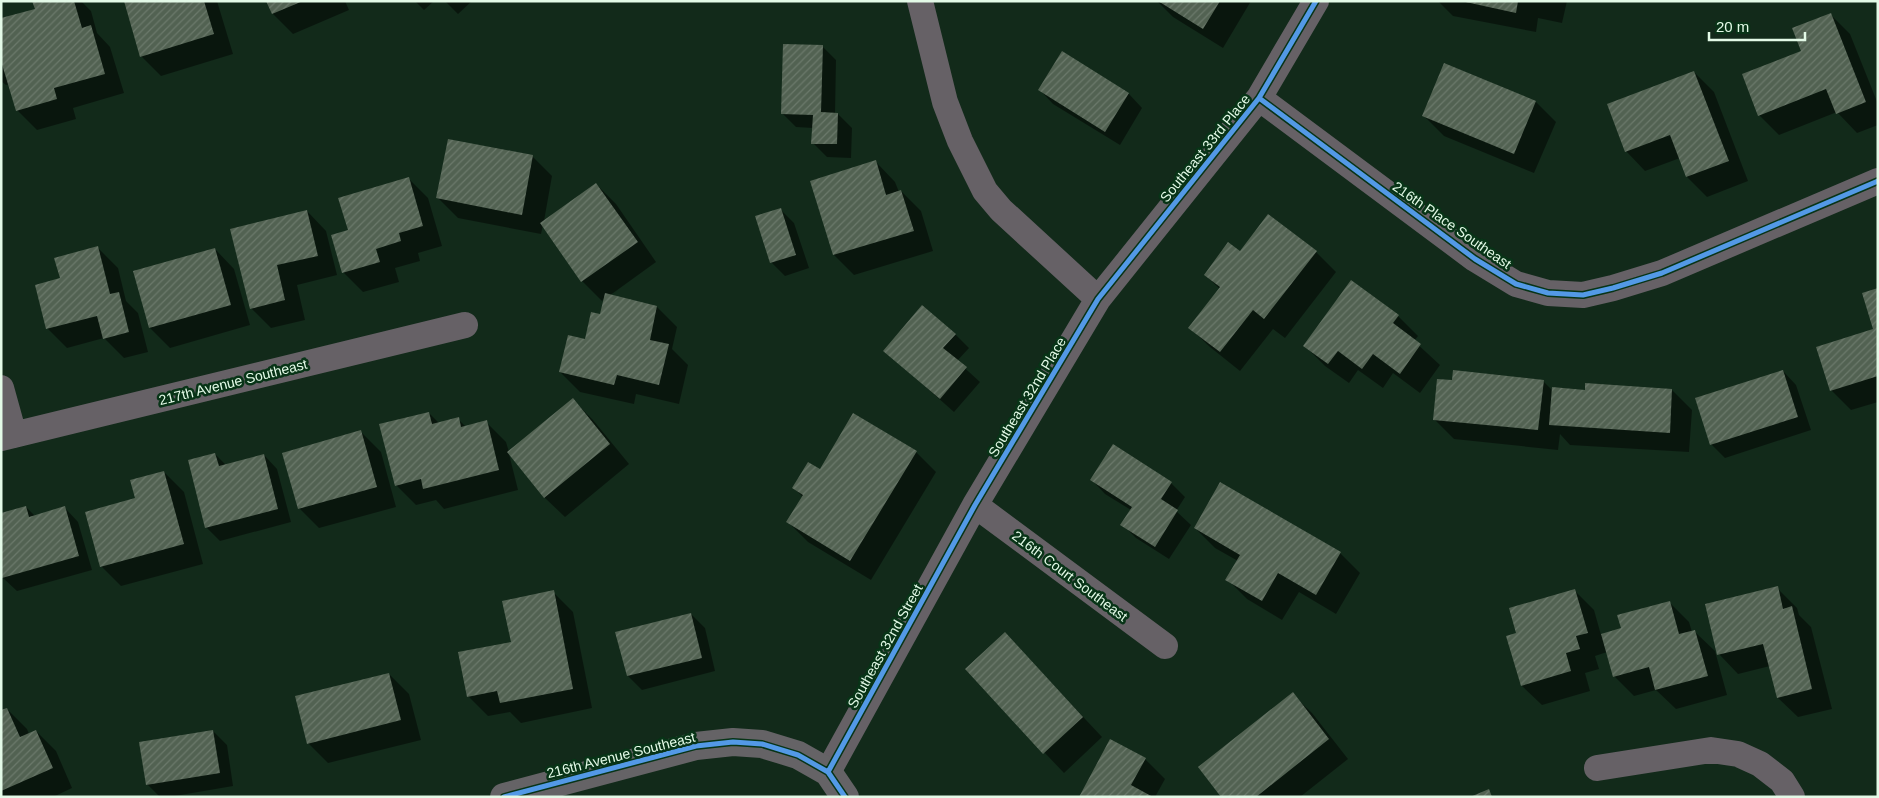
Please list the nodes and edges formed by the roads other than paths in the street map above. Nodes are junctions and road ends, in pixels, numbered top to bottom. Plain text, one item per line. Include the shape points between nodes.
1 (920, 1) edge
2 (1316, 1) edge
3 (1259, 98) junction
4 (1878, 181) edge
5 (1098, 300) junction
6 (465, 325) dead end
7 (1, 388) edge
8 (7, 437) edge
9 (975, 505) junction
10 (1165, 646) dead end
11 (1597, 768) dead end
12 (828, 772) junction
13 (504, 797) edge
14 (844, 797) edge
15 (1792, 797) edge

1 - 5 street via 946,102 960,141 985,191 1001,210
2 - 3 street, Southeast 33rd Place
3 - 4 street, 216th Place Southeast via 1475,259 1516,284 1548,293 1583,294 1662,273
3 - 5 street, Southeast 33rd Place
5 - 9 street, Southeast 32nd Place
6 - 8 street, 217th Avenue Southeast
7 - 8 street
9 - 10 street, 216th Court Southeast
9 - 12 street, Southeast 32nd Street
11 - 15 street via 1711,750 1738,754 1760,764 1782,781
12 - 13 street, 216th Avenue Southeast via 798,756 762,744 733,742 696,746
12 - 14 street

